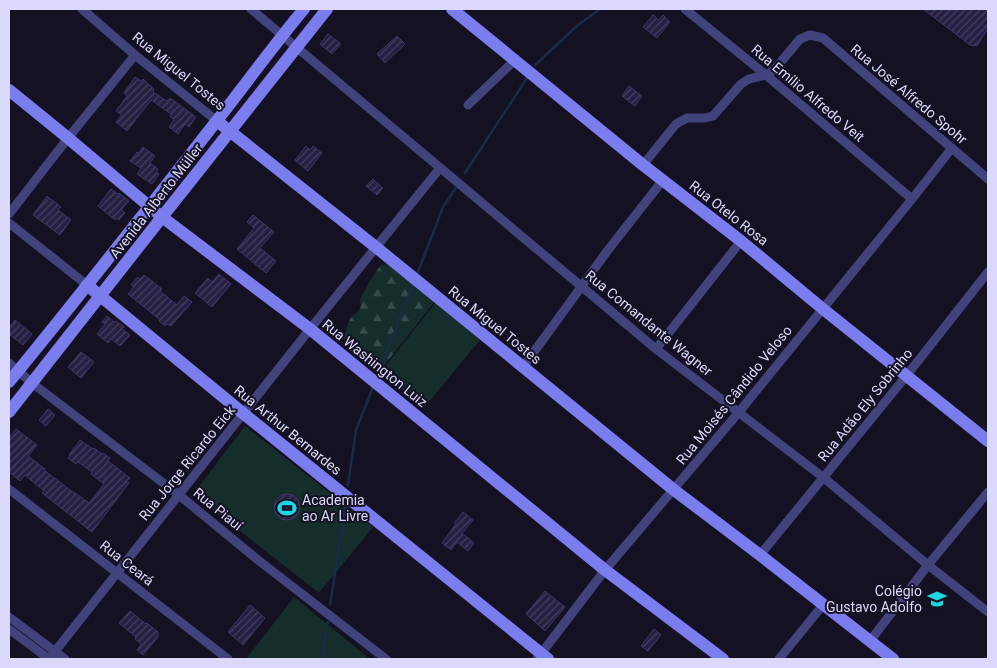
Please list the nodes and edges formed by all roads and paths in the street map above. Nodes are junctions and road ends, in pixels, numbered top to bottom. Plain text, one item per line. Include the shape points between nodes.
1 (82, 9) edge
2 (251, 9) edge
3 (304, 9) edge
4 (328, 9) edge
5 (452, 9) edge
6 (685, 9) edge
7 (282, 34) junction
8 (297, 48) junction
9 (135, 55) junction
10 (516, 59) junction
11 (766, 75) junction
12 (9, 90) edge
13 (468, 105) dead end
14 (217, 121) junction
15 (229, 132) junction
16 (68, 138) junction
17 (952, 148) junction
18 (643, 165) junction
19 (440, 168) junction
20 (988, 179) edge
21 (663, 180) junction
22 (912, 199) junction
23 (150, 206) junction
24 (9, 214) edge
25 (162, 217) junction
26 (9, 223) edge
27 (741, 241) junction
28 (377, 248) junction
29 (988, 272) edge
30 (87, 285) junction
31 (581, 286) junction
32 (100, 296) junction
33 (823, 309) junction
34 (310, 329) junction
35 (656, 349) junction
36 (13, 367) edge
37 (523, 367) junction
38 (907, 375) junction
39 (9, 382) edge
40 (32, 383) junction
41 (9, 412) edge
42 (739, 412) junction
43 (244, 414) junction
44 (988, 441) edge
45 (824, 478) junction
46 (9, 490) edge
47 (674, 490) junction
48 (988, 492) edge
49 (178, 495) junction
50 (760, 555) junction
51 (928, 565) junction
52 (606, 570) junction
53 (117, 573) junction
54 (823, 604) junction
55 (988, 612) edge
56 (9, 617) edge
57 (9, 629) edge
58 (870, 641) junction
59 (50, 657) edge
60 (542, 658) edge
61 (65, 659) edge
62 (228, 659) edge
63 (386, 659) edge
64 (723, 659) edge
65 (779, 659) edge
66 (893, 659) edge

1 - 9 street, Rua Miguel Tostes
2 - 7 street, Rua Comandante Wagner
3 - 7 street, Avenida Alberto Müller
4 - 8 street, Avenida Alberto Müller
5 - 10 street, Rua Otelo Rosa
6 - 11 street, Rua Emílio Alfredo Veit
7 - 8 street, Rua Comandante Wagner
7 - 14 street, Avenida Alberto Müller
8 - 15 street, Avenida Alberto Müller
8 - 19 street, Rua Comandante Wagner
9 - 14 street, Rua Miguel Tostes
9 - 16 street
10 - 13 street
10 - 18 street, Rua Otelo Rosa
11 - 17 street, Rua José Alfredo Spohr via 800,39 810,34 823,38
11 - 18 street via 741,84 713,116 688,118 676,124
11 - 22 street, Rua Emílio Alfredo Veit
12 - 16 street, Rua Washington Luiz
14 - 15 street, Rua Miguel Tostes
14 - 23 street, Avenida Alberto Müller
15 - 25 street, Avenida Alberto Müller
15 - 28 street, Rua Miguel Tostes
16 - 23 street, Rua Washington Luiz
16 - 24 street
17 - 20 street, Rua José Alfredo Spohr
17 - 22 street, Rua Moisés Cândido Veloso
18 - 21 street, Rua Otelo Rosa
19 - 28 street, Rua Jorge Ricardo Eick
19 - 31 street, Rua Comandante Wagner
21 - 27 street, Rua Otelo Rosa
21 - 31 street
22 - 33 street, Rua Moisés Cândido Veloso
23 - 25 street, Rua Washington Luiz
23 - 30 street, Avenida Alberto Müller
25 - 32 street, Avenida Alberto Müller
25 - 34 street, Rua Washington Luiz
26 - 30 street, Rua Arthur Bernardes
27 - 33 street, Rua Otelo Rosa
27 - 35 street
28 - 34 street, Rua Jorge Ricardo Eick
28 - 37 street, Rua Miguel Tostes
29 - 38 street, Rua Adão Ely Sobrinho
30 - 32 street, Rua Arthur Bernardes
30 - 36 street, Avenida Alberto Müller
31 - 35 street, Rua Comandante Wagner
31 - 37 street
32 - 40 street, Avenida Alberto Müller
32 - 43 street, Rua Arthur Bernardes
33 - 38 street, Rua Otelo Rosa
33 - 42 street, Rua Moisés Cândido Veloso
34 - 43 street, Rua Jorge Ricardo Eick
34 - 52 street, Rua Washington Luiz
35 - 42 street, Rua Comandante Wagner
36 - 39 street, Avenida Alberto Müller
36 - 40 street, Rua Piauí
37 - 47 street, Rua Miguel Tostes
38 - 44 street, Rua Otelo Rosa
38 - 45 street, Rua Adão Ely Sobrinho
40 - 41 street, Avenida Alberto Müller
40 - 49 street, Rua Piauí
42 - 45 street, Rua Comandante Wagner
42 - 47 street, Rua Moisés Cândido Veloso
43 - 49 street, Rua Jorge Ricardo Eick
43 - 60 street, Rua Arthur Bernardes
45 - 50 street, Rua Adão Ely Sobrinho
45 - 51 street, Rua Comandante Wagner
46 - 53 street, Rua Ceará
47 - 50 street, Rua Miguel Tostes
47 - 52 street, Rua Moisés Cândido Veloso
48 - 51 street
49 - 53 street, Rua Jorge Ricardo Eick
49 - 63 street, Rua Piauí
50 - 54 street, Rua Miguel Tostes
51 - 55 street, Rua Comandante Wagner
51 - 58 street
52 - 60 street, Rua Moisés Cândido Veloso
52 - 64 street, Rua Washington Luiz
53 - 59 street, Rua Jorge Ricardo Eick
53 - 62 street, Rua Ceará
54 - 58 street, Rua Miguel Tostes
54 - 65 street
56 - 59 street
57 - 59 street
58 - 66 street, Rua Miguel Tostes
59 - 61 street

